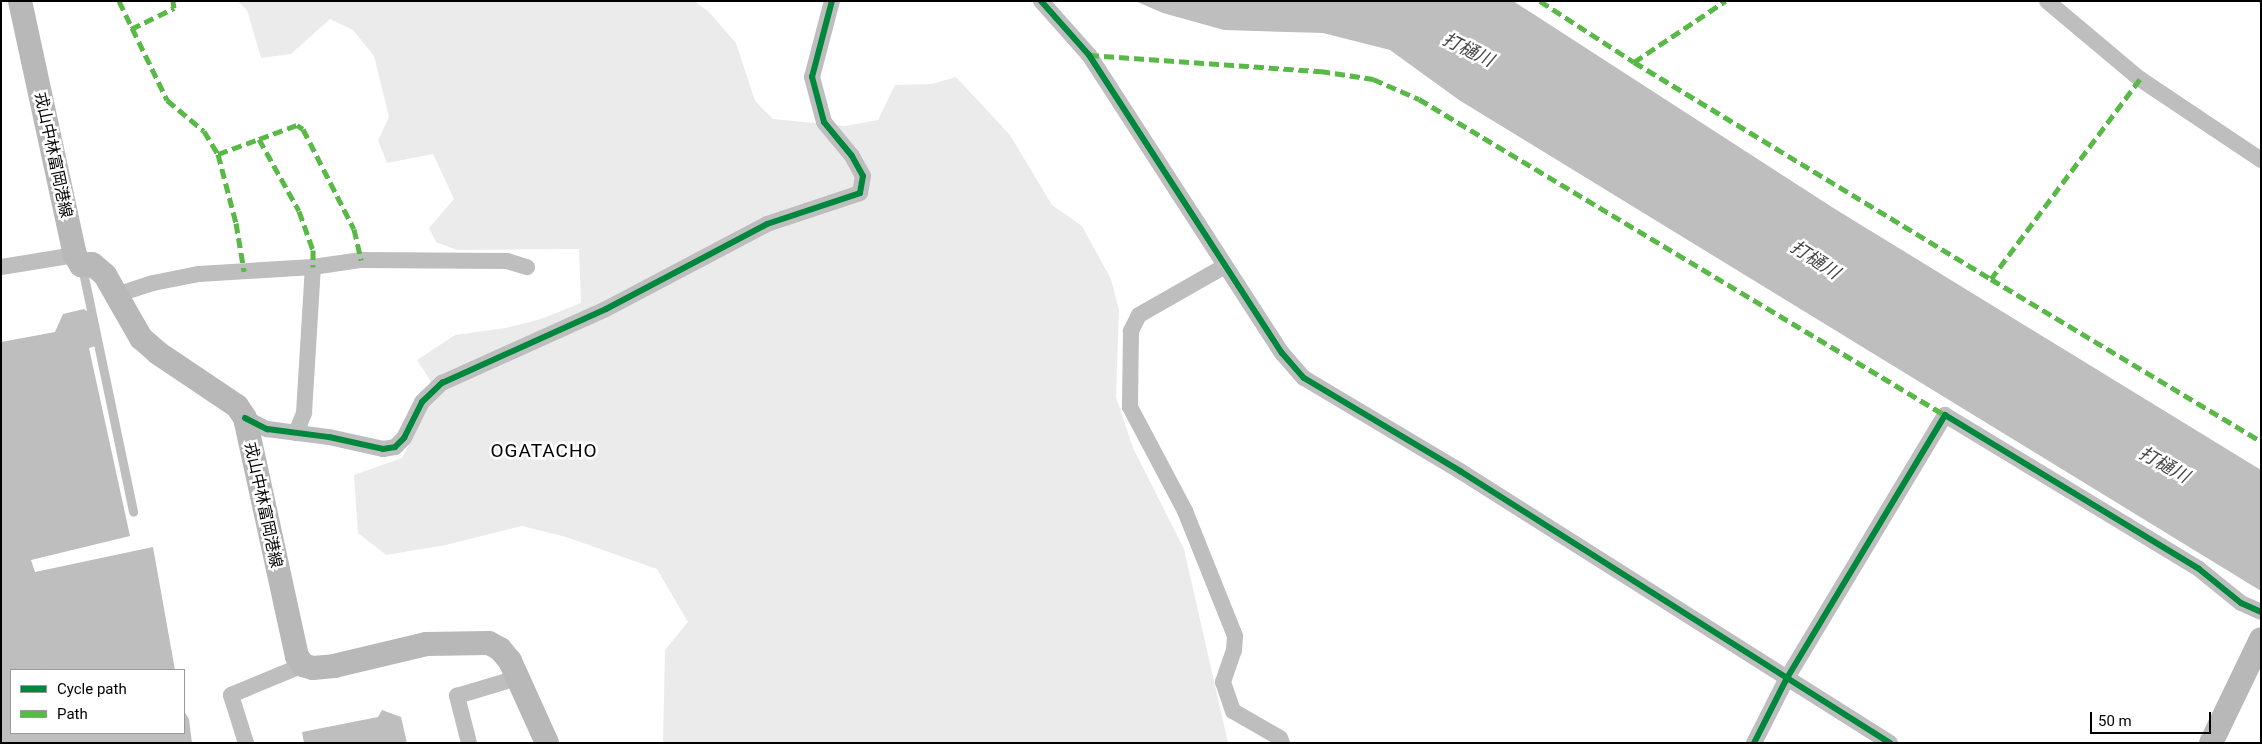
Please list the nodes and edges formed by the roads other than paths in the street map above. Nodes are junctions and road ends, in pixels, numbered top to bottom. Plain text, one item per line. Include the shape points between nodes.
1 (20, 1) edge
2 (832, 1) edge
3 (1041, 1) edge
4 (2047, 1) edge
5 (2261, 160) edge
6 (78, 260) junction
7 (1225, 266) junction
8 (1, 267) edge
9 (313, 267) junction
10 (527, 267) dead end
11 (116, 295) junction
12 (245, 418) junction
13 (296, 433) junction
14 (133, 512) dead end
15 (2261, 612) edge
16 (2261, 639) edge
17 (303, 665) junction
18 (517, 678) junction
19 (1787, 678) junction
20 (246, 743) edge
21 (469, 743) edge
22 (547, 743) edge
23 (1282, 743) edge
24 (1754, 743) edge
25 (1890, 743) edge
26 (2211, 743) edge

1 - 6 main road, 戎山中林富岡港線
2 - 13 street via 812,78 824,122 852,156 863,176 860,193 767,224 606,309 442,383 422,402 404,438 395,447 383,449
3 - 7 street via 1089,55
4 - 5 street via 2140,79
6 - 8 street
6 - 11 main road via 92,264 105,276
6 - 14 lane
7 - 19 street via 1282,353 1304,378 1460,471
7 - 23 street via 1139,315 1131,331 1130,407 1184,511 1235,636 1234,650 1223,682 1233,711 1280,738
9 - 10 street via 361,260 410,259 507,261
9 - 11 street via 200,274 153,282
9 - 13 street via 304,413
11 - 12 main road via 141,338 237,406
12 - 13 street via 267,429
12 - 17 main road, 戎山中林富岡港線 via 295,647
15 - 19 street via 2241,603 2199,569 1945,415
16 - 26 main road
17 - 18 main road via 313,668 334,666 426,644 489,643 500,648
17 - 20 street via 231,695
18 - 21 street via 457,696
18 - 22 main road
19 - 24 street
19 - 25 street

